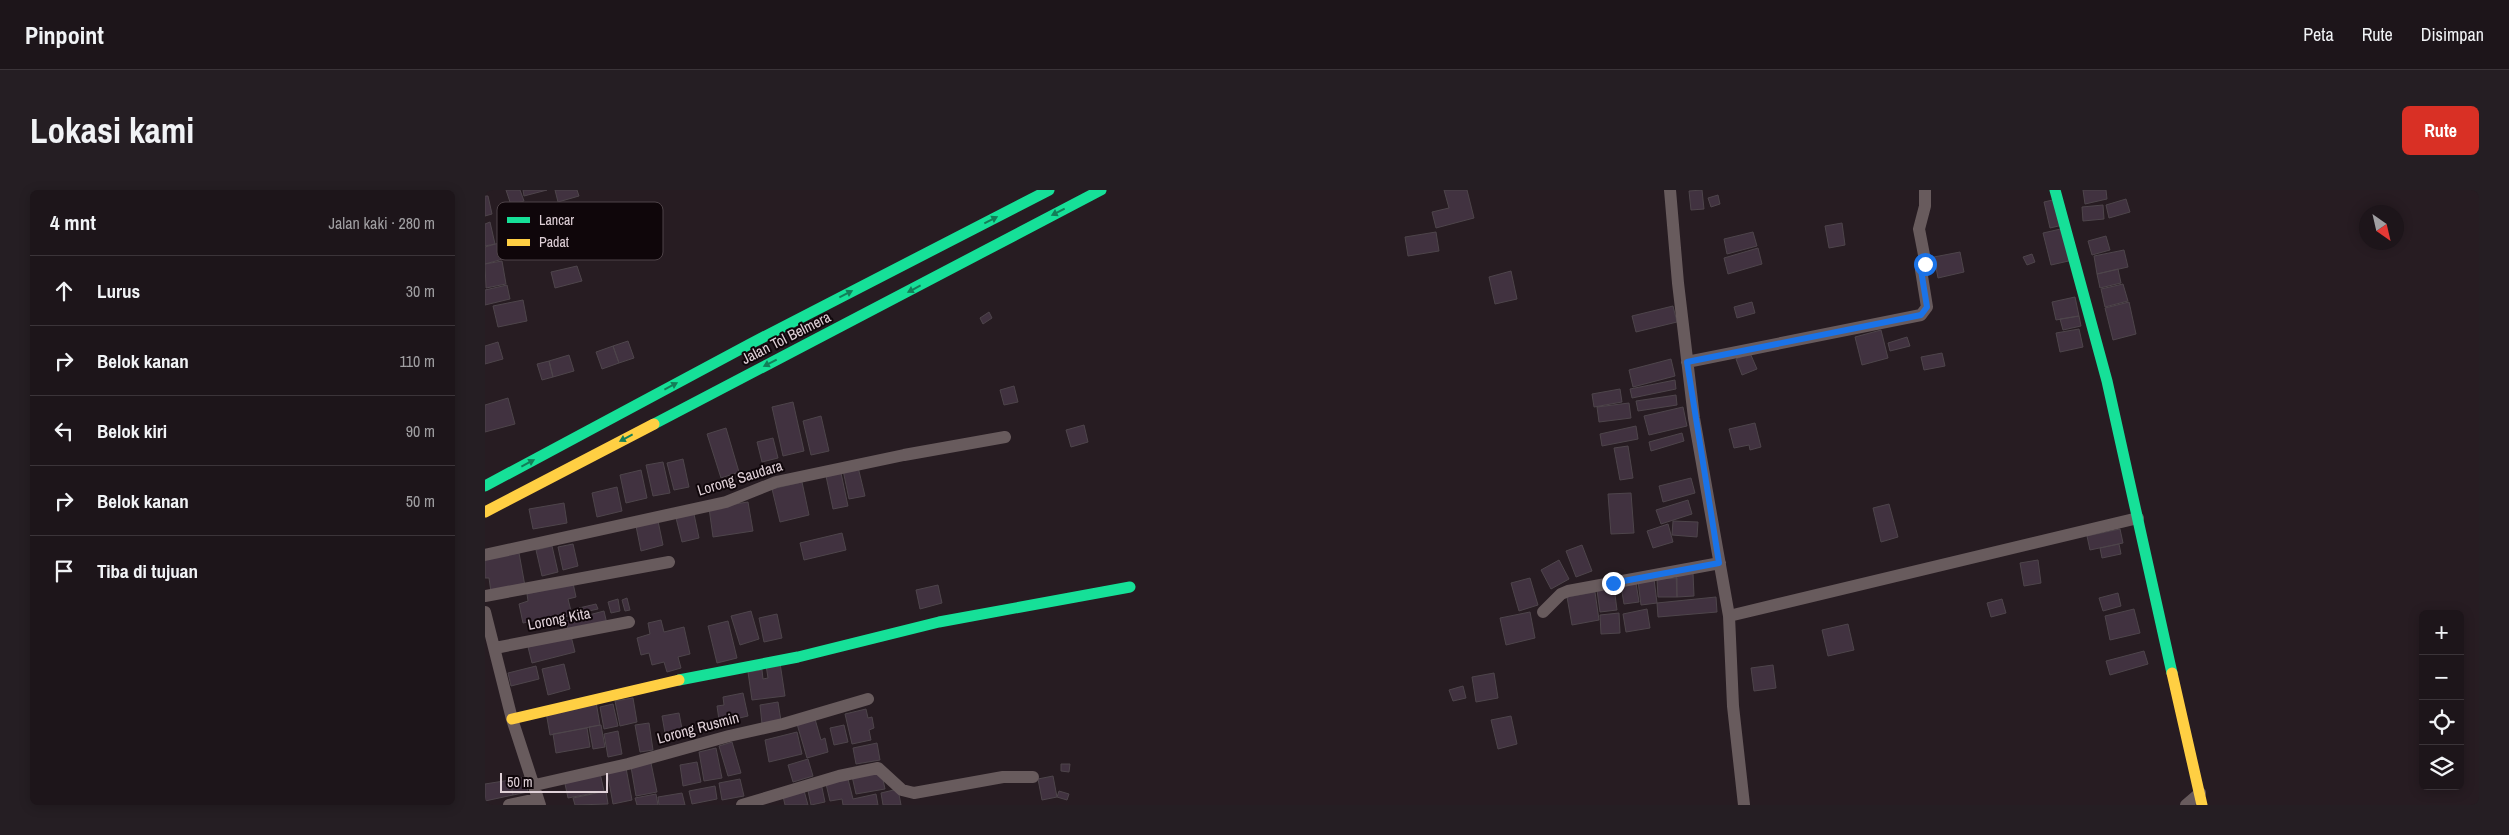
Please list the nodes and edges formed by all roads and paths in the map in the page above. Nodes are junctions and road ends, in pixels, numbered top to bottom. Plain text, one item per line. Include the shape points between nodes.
1 (1049, 190) edge
2 (1101, 190) edge
3 (1670, 190) edge
4 (1925, 190) edge
5 (2055, 190) edge
6 (1687, 362) junction
7 (1005, 437) dead end
8 (485, 486) edge
9 (485, 512) edge
10 (2138, 518) junction
11 (485, 555) edge
12 (669, 562) dead end
13 (1719, 563) junction
14 (1130, 587) dead end
15 (485, 596) edge
16 (485, 612) edge
17 (1543, 612) dead end
18 (1729, 616) junction
19 (629, 622) dead end
20 (488, 635) edge
21 (495, 648) junction
22 (868, 699) dead end
23 (511, 719) junction
24 (1033, 777) dead end
25 (535, 785) junction
26 (2201, 799) edge
27 (539, 802) edge
28 (509, 805) edge
29 (742, 805) edge
30 (1744, 805) edge
31 (2186, 805) edge

8 -> 1 main road, Jalan Tol Belmera via 750,344
2 -> 9 main road, Jalan Tol Belmera
3 - 6 street
4 - 6 street via 1919,228 1925,260 1921,270 1927,307 1921,315
5 - 10 main road via 2107,381
6 - 13 street
7 - 11 street, Lorong Saudara via 904,454 776,482 726,502
10 - 18 street
10 - 26 main road
12 - 15 street
13 - 17 street via 1568,591
13 - 18 street
14 - 23 main road via 939,622 798,657 675,681
16 - 20 street
18 - 30 street via 1733,706
19 - 21 street, Lorong Kita
20 - 21 street
21 - 23 street
22 - 25 street, Lorong Rusmin via 783,724
23 - 25 street
24 - 29 street via 1003,776 913,793 902,790 878,768 839,776
25 - 27 street
26 - 31 street
27 - 28 street

